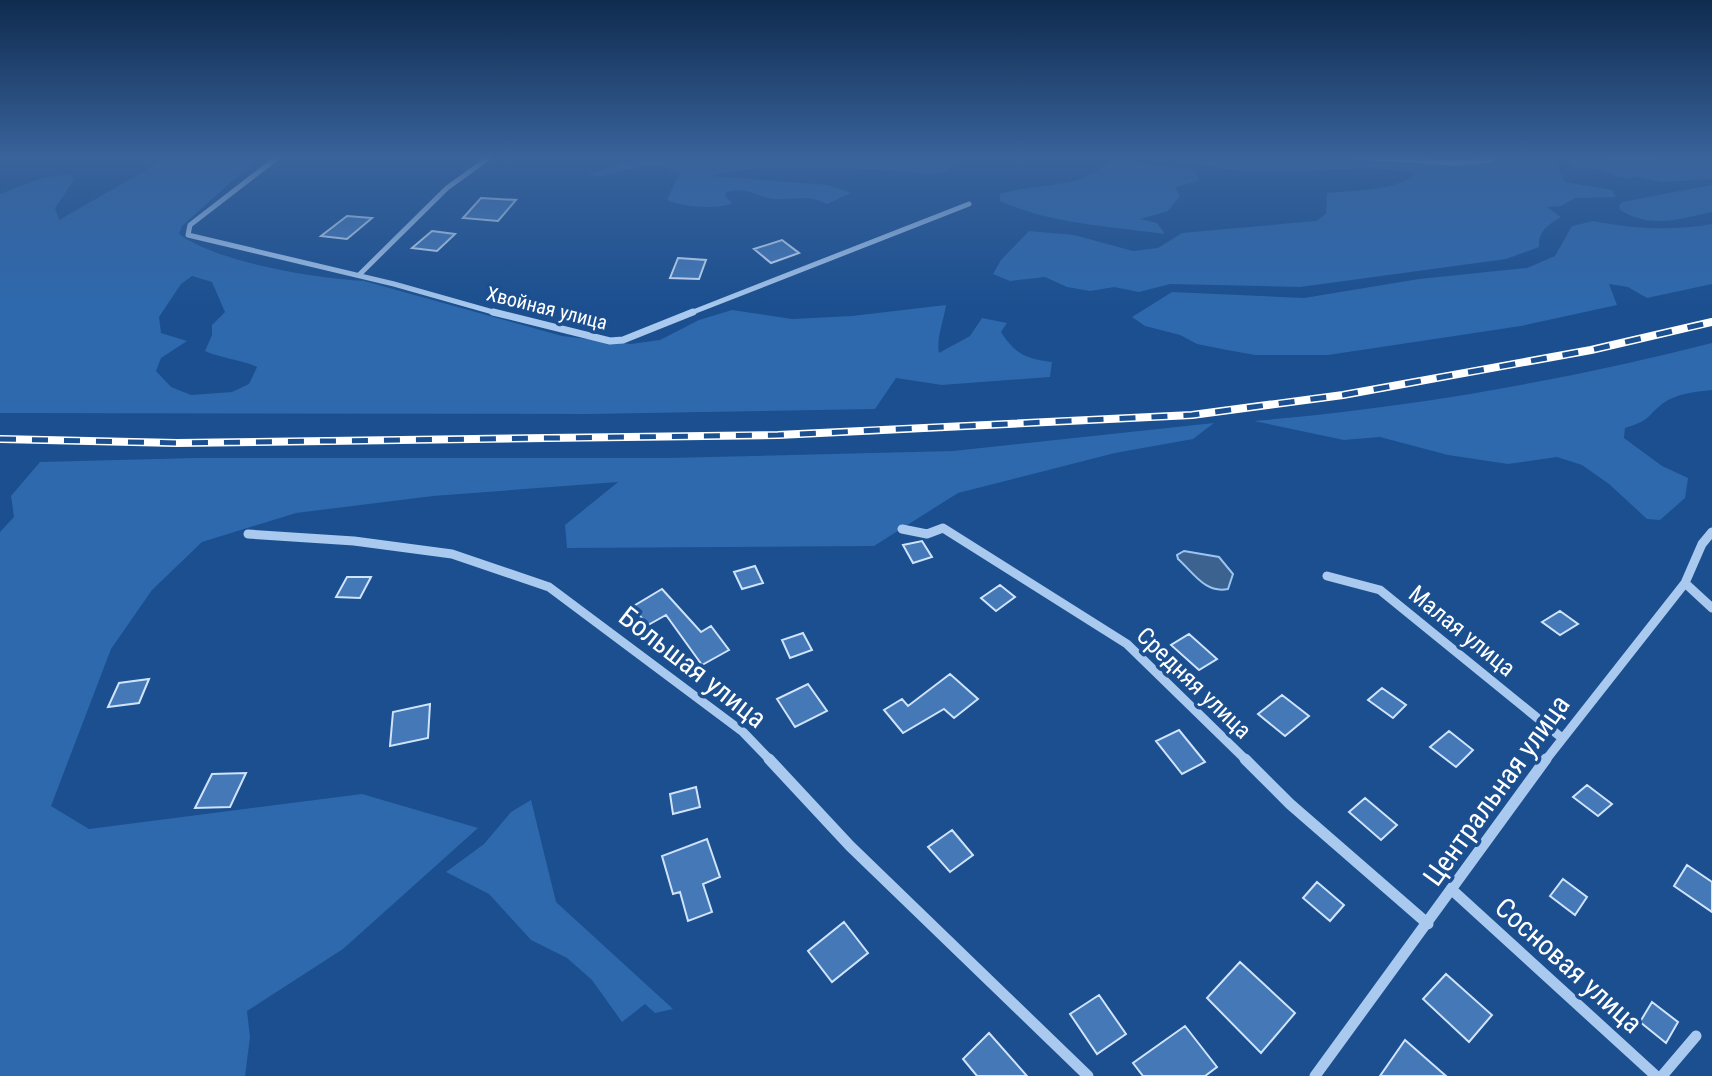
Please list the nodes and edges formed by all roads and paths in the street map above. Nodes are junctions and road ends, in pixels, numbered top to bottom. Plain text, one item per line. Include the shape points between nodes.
1 (213, 207) edge
2 (428, 207) edge
3 (961, 207) edge
4 (359, 275) junction
5 (902, 529) dead end
6 (1712, 532) edge
7 (248, 534) dead end
8 (1327, 576) dead end
9 (1685, 583) junction
10 (1712, 608) edge
11 (1562, 738) junction
12 (1451, 889) junction
13 (1428, 924) junction
14 (1696, 1036) dead end
15 (1088, 1076) edge
16 (1315, 1076) edge
17 (1656, 1076) edge
18 (1662, 1076) edge

1 - 4 street, Хвойная улица via 190,225 188,235
2 - 4 street
3 - 4 street, Хвойная улица via 623,340 548,328
5 - 13 street, Средняя улица via 927,534 943,528 1127,644 1290,804
6 - 9 street, Центральная улица
7 - 15 street, Большая улица via 452,554 549,587 743,732 850,846
8 - 11 street, Малая улица via 1380,590
9 - 10 street
9 - 11 street, Центральная улица
11 - 12 street, Центральная улица
12 - 13 street, Центральная улица
12 - 17 street, Сосновая улица
13 - 16 street, Центральная улица
14 - 18 street

